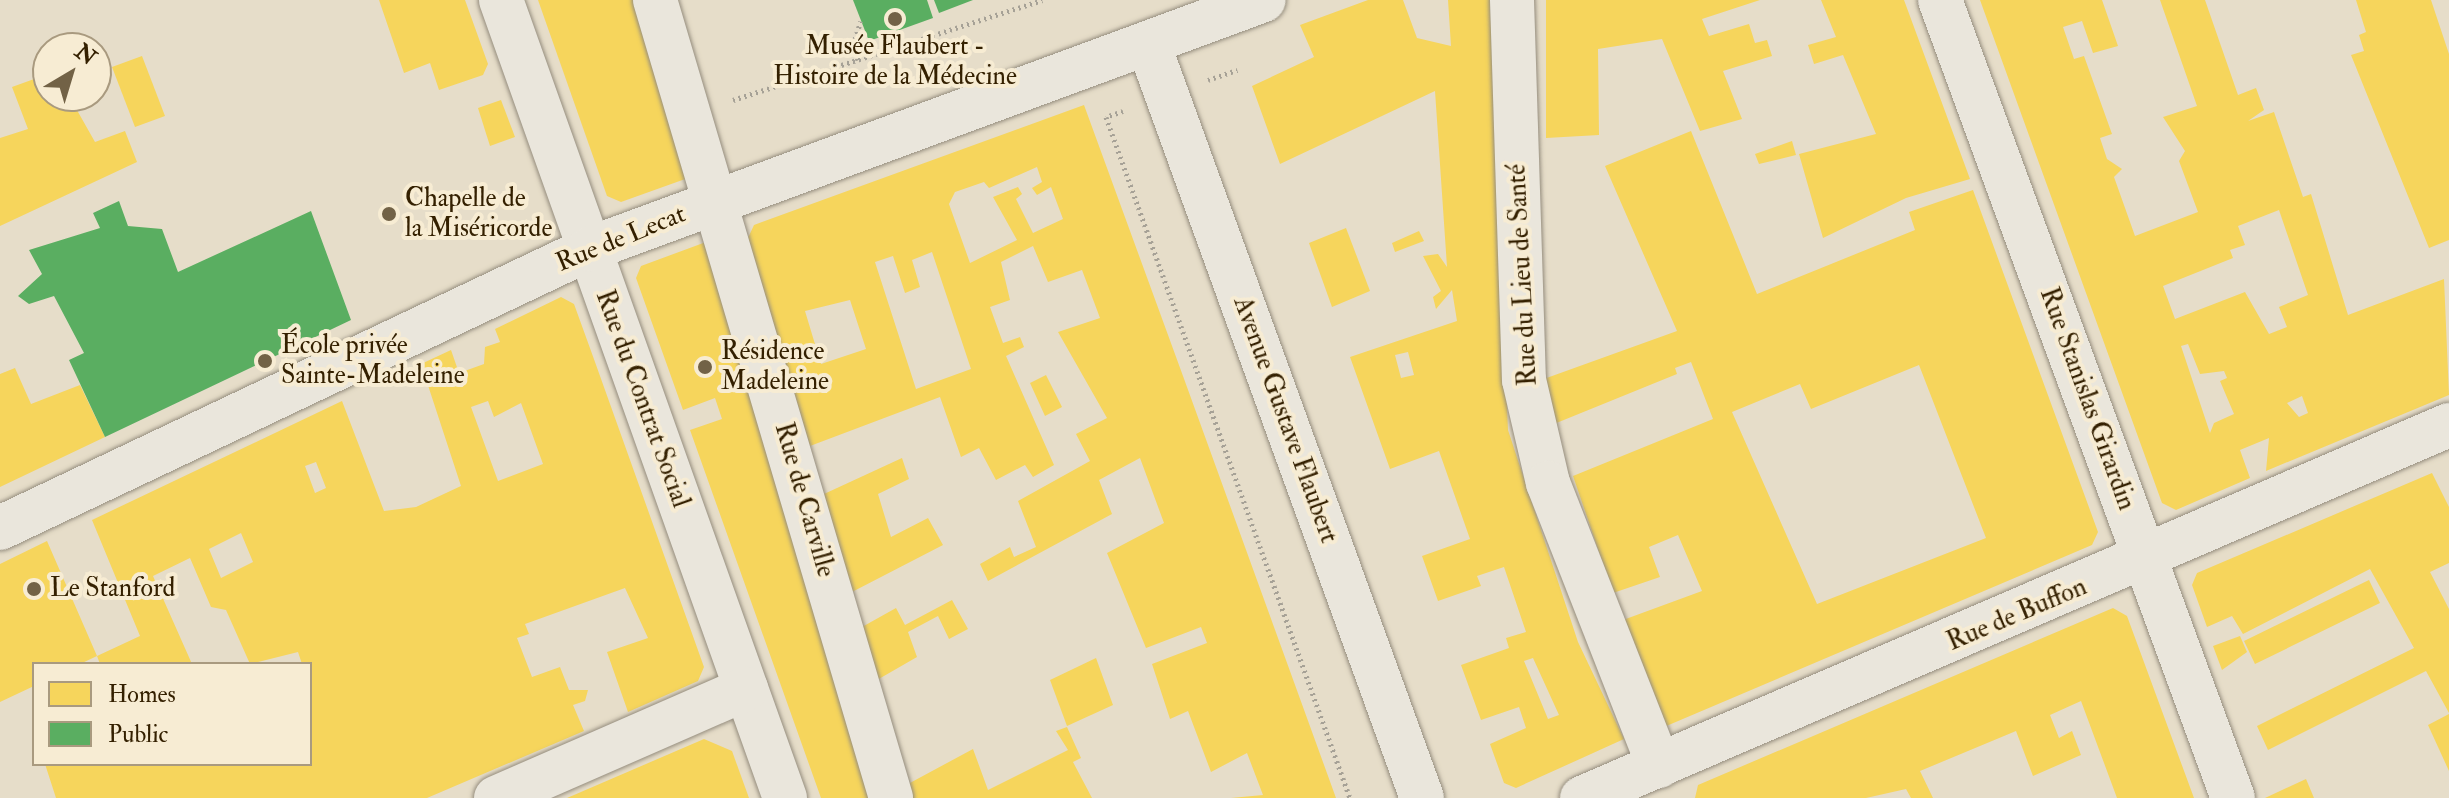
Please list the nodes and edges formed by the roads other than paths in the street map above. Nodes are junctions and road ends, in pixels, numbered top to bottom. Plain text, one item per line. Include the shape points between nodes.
1 (501, 0) edge
2 (655, 0) edge
3 (1264, 0) edge
4 (1512, 0) edge
5 (1940, 0) edge
6 (1148, 43) junction
7 (718, 202) junction
8 (589, 249) junction
9 (2449, 425) edge
10 (0, 528) edge
11 (2147, 560) junction
12 (746, 689) junction
13 (1655, 779) edge
14 (496, 798) edge
15 (785, 798) edge
16 (891, 798) edge
17 (1422, 798) edge
18 (1582, 798) edge
19 (2233, 798) edge

1 - 8 street, Rue du Contrat Social
2 - 7 street, Rue de Carville
3 - 6 street, Rue de Lecat
4 - 13 street, Rue du Lieu de Santé via 1524,380 1548,483
5 - 11 street, Rue Stanislas Girardin
6 - 7 street, Rue de Lecat
6 - 17 street, Avenue Gustave Flaubert
7 - 8 street, Rue de Lecat
7 - 16 street, Rue de Carville
8 - 10 street, Rue de Lecat
8 - 12 street, Rue du Contrat Social
9 - 11 street, Rue de Buffon
11 - 13 street, Rue de Buffon
11 - 19 street, Rue Stanislas Girardin
12 - 14 street
12 - 15 street, Rue du Contrat Social
13 - 18 street, Rue de Buffon

